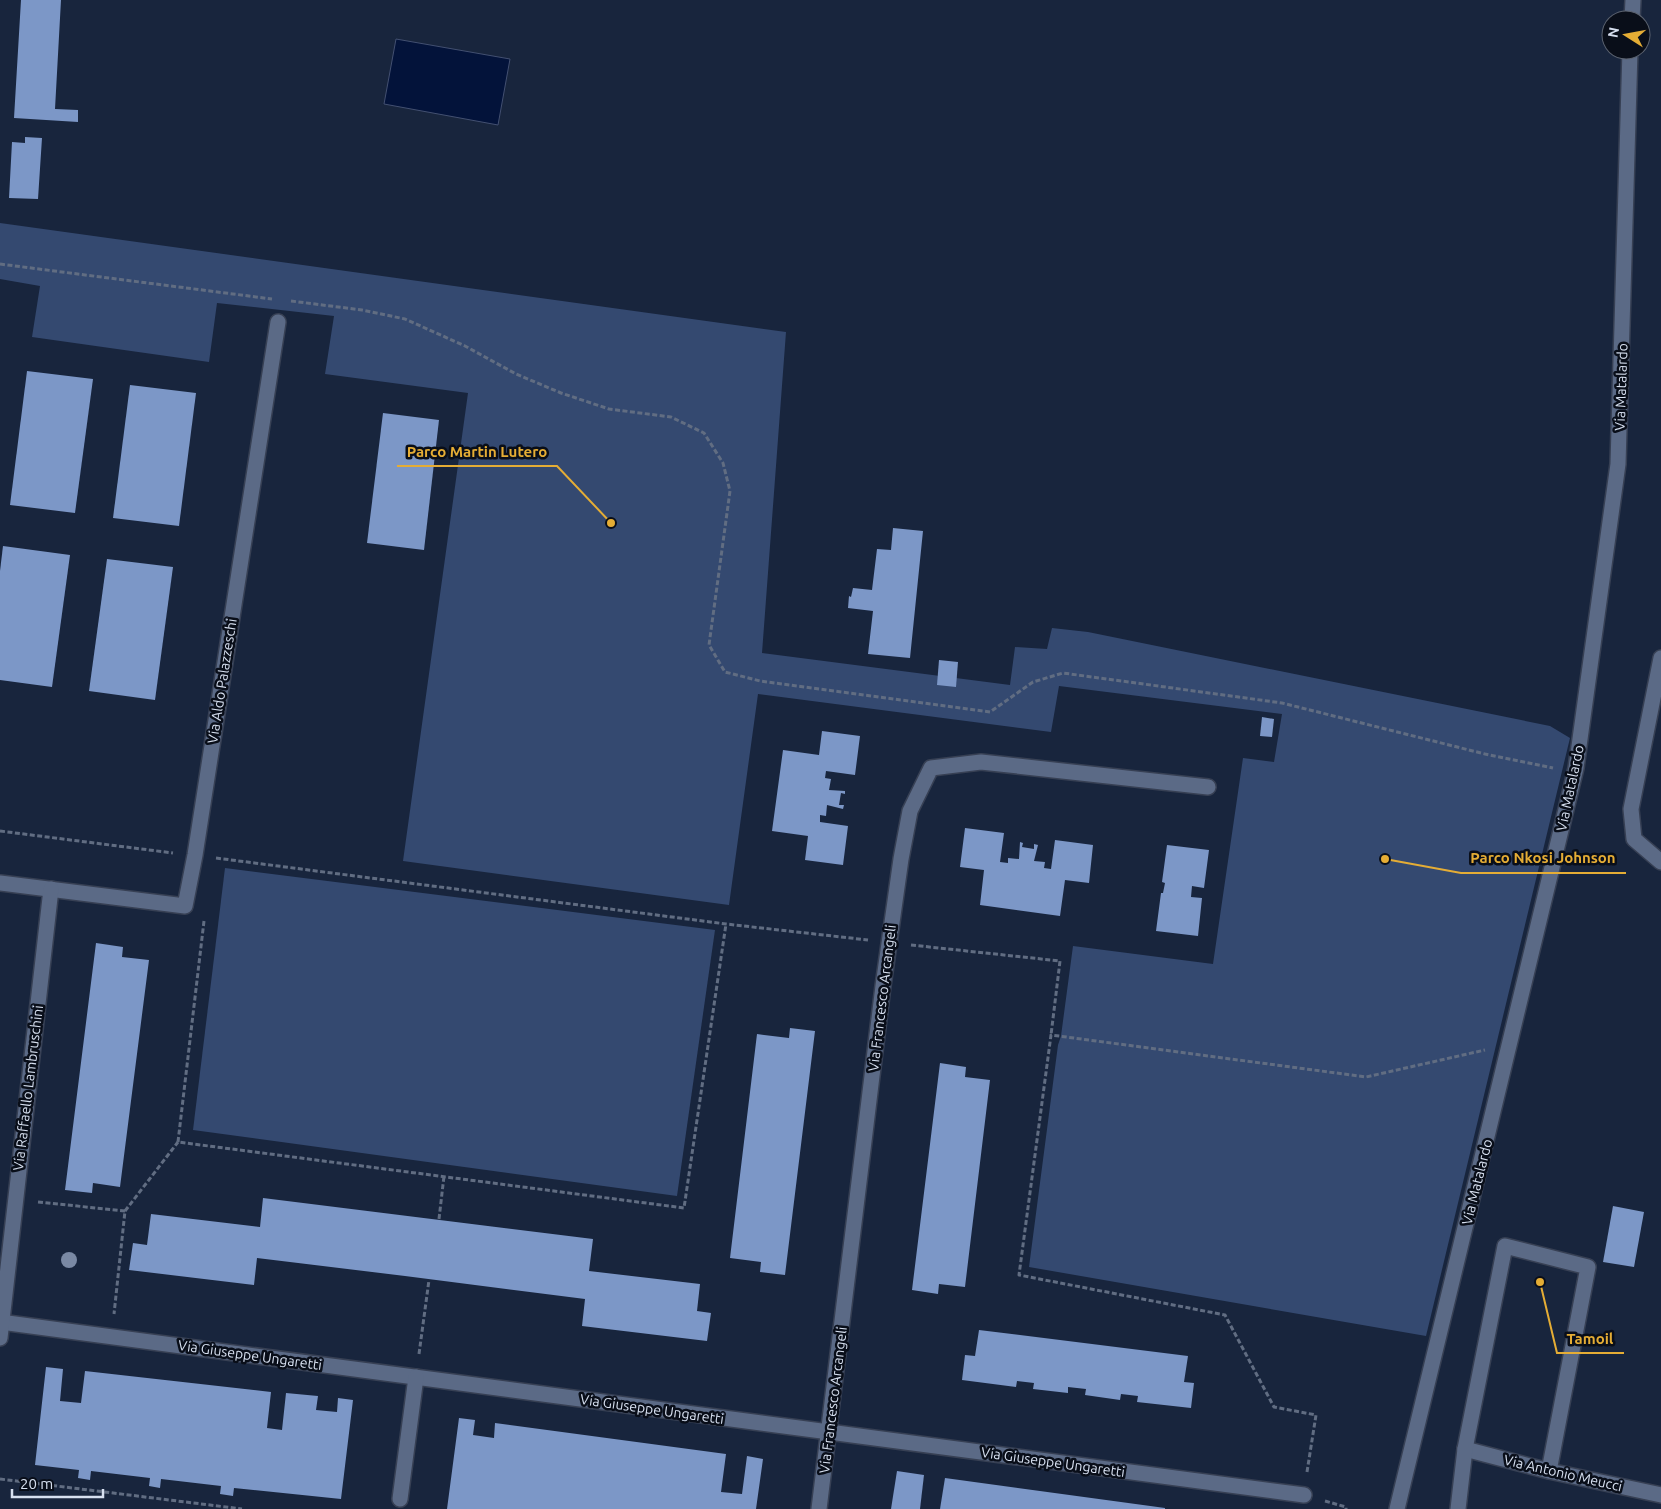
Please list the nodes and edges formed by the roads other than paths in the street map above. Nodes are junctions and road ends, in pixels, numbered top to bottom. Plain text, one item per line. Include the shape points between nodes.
1 (1630, 60) edge
2 (278, 322) dead end
3 (1661, 658) edge
4 (1208, 787) dead end
5 (1661, 862) edge
6 (0, 883) edge
7 (51, 888) junction
8 (1, 1322) edge
9 (0, 1338) edge
10 (416, 1377) junction
11 (830, 1432) junction
12 (1464, 1449) junction
13 (1549, 1471) junction
14 (1661, 1494) edge
15 (1304, 1495) road end
16 (400, 1499) dead end
17 (819, 1509) edge
18 (1397, 1509) edge
19 (1458, 1509) edge

1 - 18 street, Via Matalardo via 1618,464 1575,773
2 - 7 street, Via Aldo Palazzeschi via 185,906
3 - 5 street via 1631,808 1634,839
4 - 11 street, Via Francesco Arcangeli via 981,762 931,768 910,811 901,859
6 - 7 street
7 - 8 street, Via Raffaello Lambruschini
8 - 9 street, Via Raffaello Lambruschini
8 - 10 street, Via Giuseppe Ungaretti
10 - 11 street, Via Giuseppe Ungaretti
10 - 16 street
11 - 15 street, Via Giuseppe Ungaretti
11 - 17 street, Via Francesco Arcangeli
12 - 13 street, Via Antonio Meucci
12 - 13 street via 1505,1246 1588,1266
12 - 19 street
13 - 14 street, Via Antonio Meucci

